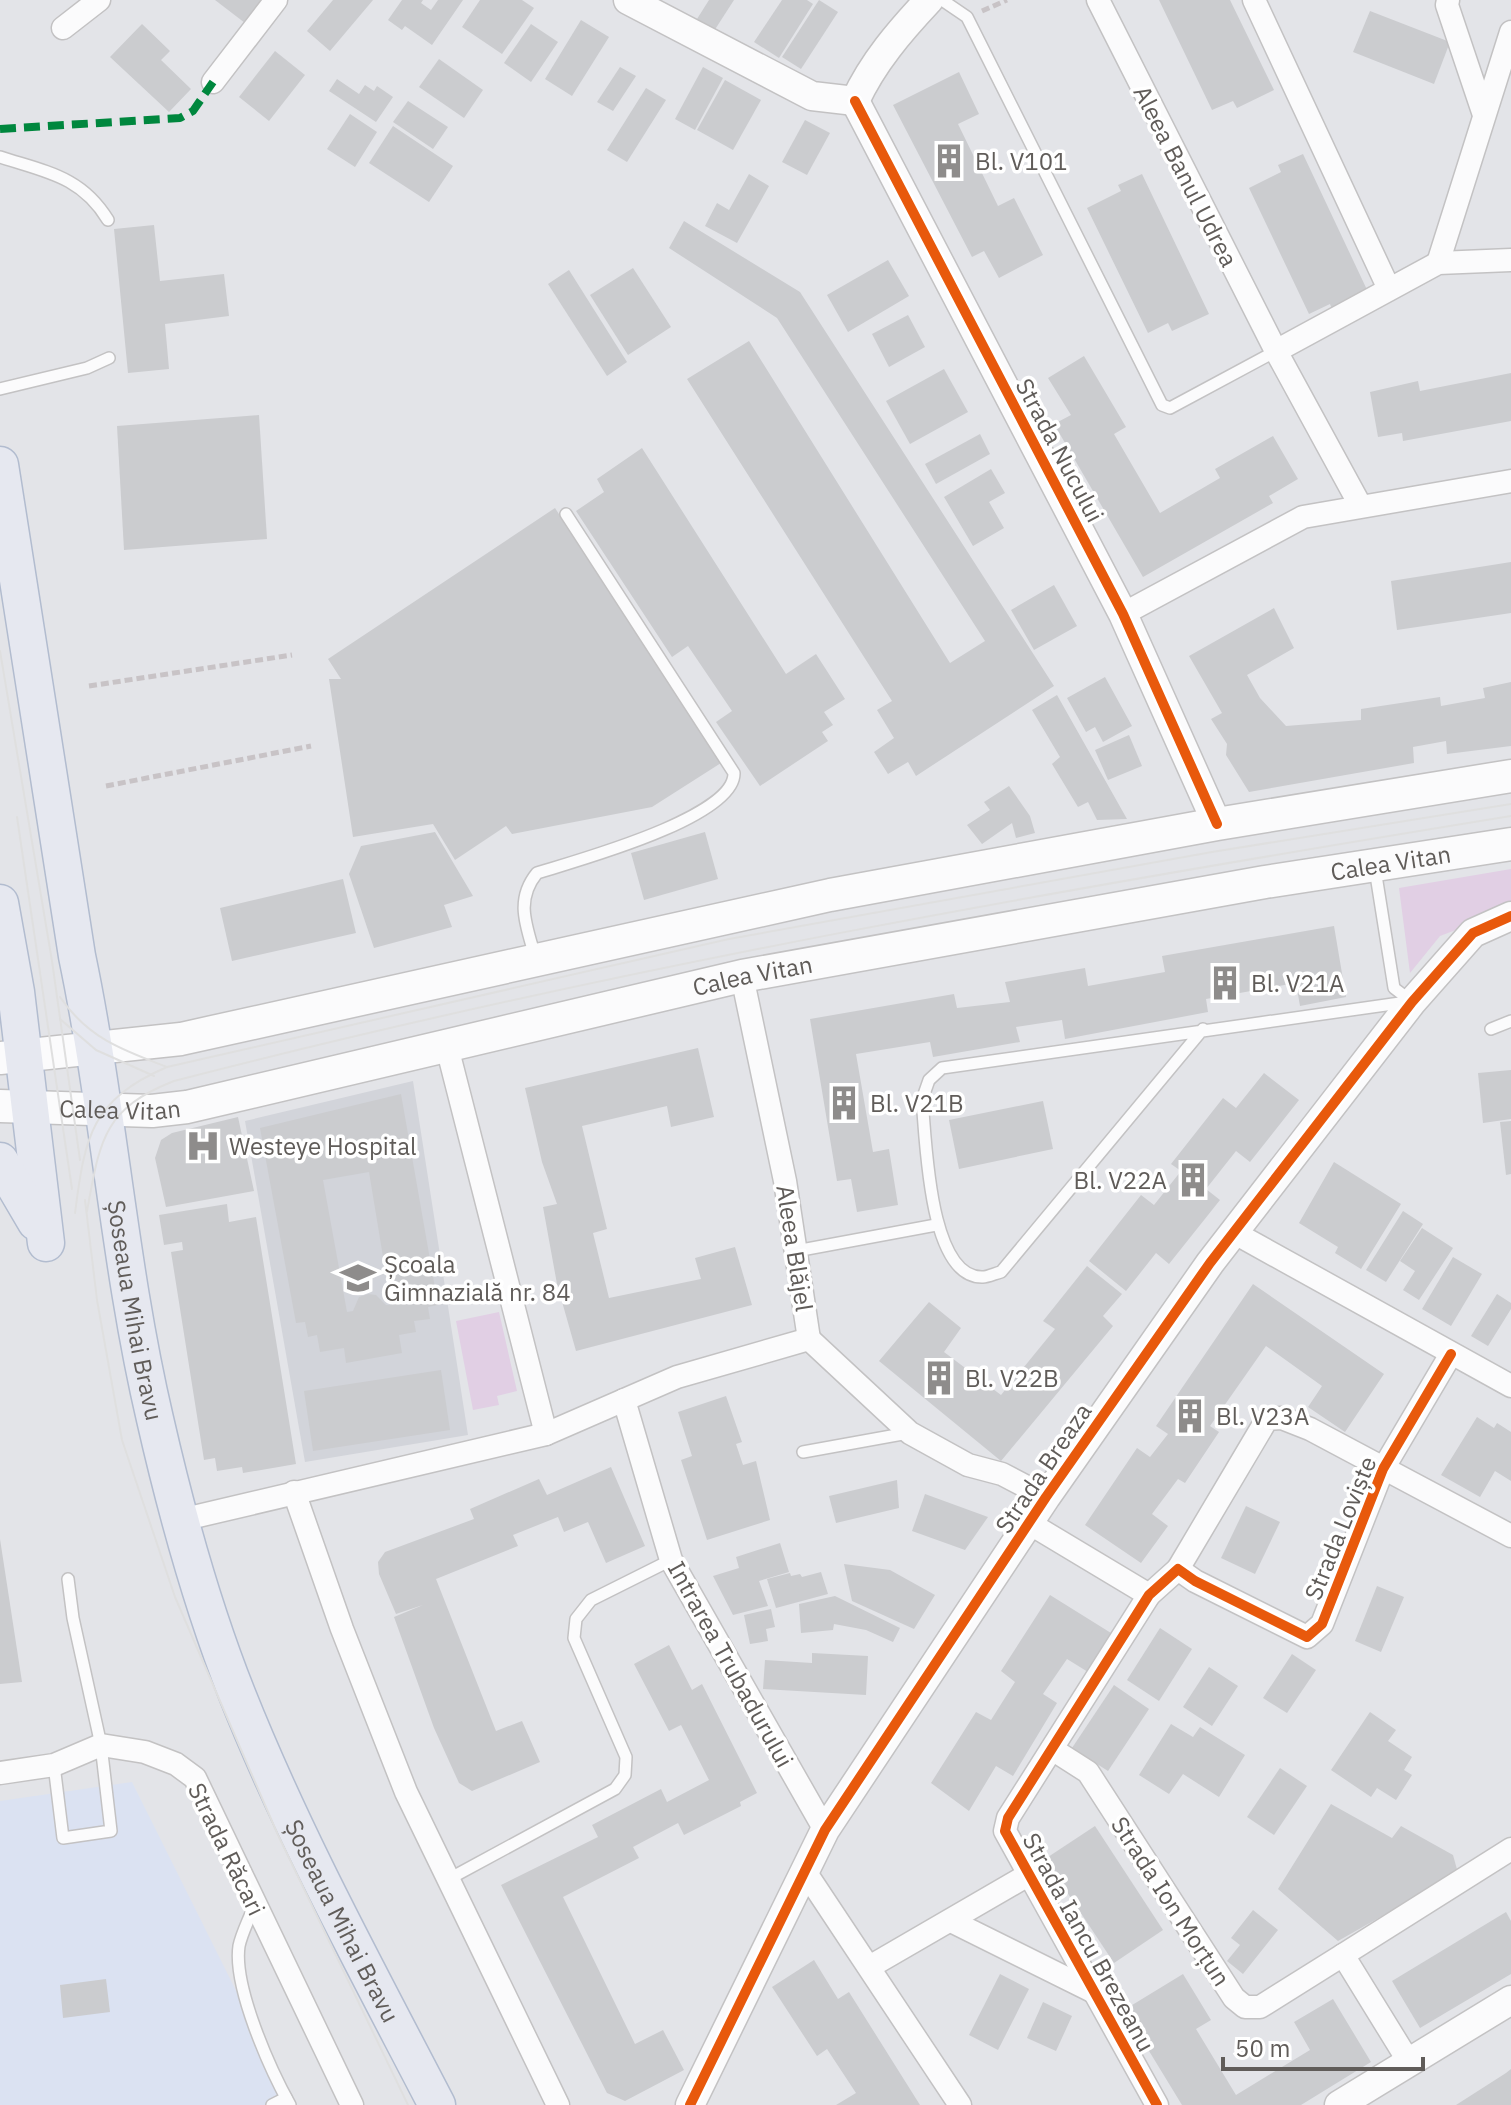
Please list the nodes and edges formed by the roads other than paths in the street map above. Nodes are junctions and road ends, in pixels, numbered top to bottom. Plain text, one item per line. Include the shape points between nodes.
1 (99, 0) edge
2 (276, 0) edge
3 (628, 0) edge
4 (929, 0) edge
5 (942, 0) edge
6 (1098, 0) edge
7 (1254, 0) edge
8 (1444, 2) edge
9 (63, 28) dead end
10 (1511, 32) edge
11 (213, 82) dead end
12 (855, 101) junction
13 (1483, 112) junction
14 (0, 157) edge
15 (108, 220) dead end
16 (1511, 260) edge
17 (1438, 263) junction
18 (1389, 289) junction
19 (1276, 351) junction
20 (109, 358) dead end
21 (0, 389) edge
22 (0, 465) edge
23 (1511, 481) edge
24 (1360, 505) junction
25 (566, 514) dead end
26 (1123, 614) junction
27 (1511, 776) edge
28 (1217, 824) junction
29 (1511, 844) edge
30 (1374, 865) junction
31 (0, 903) edge
32 (1511, 916) edge
33 (536, 960) junction
34 (742, 976) junction
35 (1412, 1002) junction
36 (1511, 1021) edge
37 (1203, 1029) junction
38 (1491, 1029) dead end
39 (446, 1043) junction
40 (96, 1050) junction
41 (12, 1057) edge
42 (15, 1108) edge
43 (104, 1110) junction
44 (0, 1161) edge
45 (936, 1225) junction
46 (1233, 1232) junction
47 (796, 1251) junction
48 (809, 1339) junction
49 (1451, 1354) junction
50 (1511, 1386) edge
51 (624, 1400) junction
52 (910, 1433) junction
53 (546, 1434) junction
54 (803, 1452) dead end
55 (1383, 1469) junction
56 (294, 1492) junction
57 (1046, 1497) junction
58 (181, 1520) junction
59 (1029, 1523) junction
60 (1511, 1536) edge
61 (671, 1560) junction
62 (1178, 1569) junction
63 (68, 1579) dead end
64 (1149, 1595) junction
65 (101, 1745) junction
66 (1052, 1749) junction
67 (54, 1765) junction
68 (0, 1773) edge
69 (825, 1830) junction
70 (1510, 1852) edge
71 (804, 1870) junction
72 (1028, 1875) junction
73 (446, 1880) junction
74 (254, 1904) junction
75 (951, 1921) junction
76 (1343, 1955) junction
77 (871, 1966) junction
78 (1092, 1991) junction
79 (1511, 2000) edge
80 (1409, 2062) junction
81 (288, 2102) edge
82 (272, 2105) edge
83 (352, 2105) edge
84 (437, 2105) edge
85 (558, 2105) edge
86 (690, 2105) edge
87 (960, 2105) edge
88 (1157, 2105) edge
89 (1339, 2105) edge

1 - 9 street
2 - 11 street
3 - 12 street via 812,96
4 - 12 street via 879,59
5 - 19 lane via 967,17 1162,405 1170,408
6 - 19 street, Aleea Banul Udrea
7 - 18 street
8 - 13 street
10 - 13 street
12 - 26 street, Strada Nucului
13 - 17 street
14 - 15 lane via 70,180 97,202
16 - 17 street
17 - 18 street
18 - 19 street
19 - 24 street, Aleea Banul Udrea
20 - 21 lane
22 - 40 main road, Șoseaua Mihai Bravu
23 - 24 street
24 - 26 street via 1303,517
25 - 33 lane via 735,782 667,831 537,873 527,886 522,909
26 - 28 street, Strada Nucului
27 - 28 main road
28 - 33 main road via 830,895
29 - 30 main road, Calea Vitan
30 - 34 main road, Calea Vitan
30 - 35 lane via 1394,988
31 - 41 main road
32 - 35 street, Strada Breaza via 1473,933
33 - 40 main road via 181,1039
34 - 39 main road, Calea Vitan
34 - 47 street, Aleea Blăjel
35 - 37 lane
35 - 46 street, Strada Breaza
36 - 38 lane
37 - 45 lane via 1001,1272 982,1278 966,1272
37 - 45 lane via 942,1068 929,1080 922,1100
39 - 43 main road, Calea Vitan via 209,1104
39 - 53 street
40 - 41 main road
40 - 43 main road, Șoseaua Mihai Bravu
41 - 42 main road
42 - 43 main road, Calea Vitan
42 - 44 main road via 46,1243
43 - 58 main road, Șoseaua Mihai Bravu via 154,1418
45 - 47 lane
46 - 49 street
46 - 57 street, Strada Breaza
47 - 48 street, Aleea Blăjel
48 - 51 street, Aleea Blăjel via 690,1372
48 - 52 street
49 - 50 street
49 - 55 street, Strada Loviște
51 - 53 street, Aleea Blăjel
51 - 61 street, Intrarea Trubadurului
52 - 54 lane
52 - 57 street via 968,1465 1002,1474
53 - 56 street, Aleea Blăjel
55 - 60 street
55 - 62 street via 1310,1429 1282,1418 1267,1419
55 - 62 street, Strada Loviște via 1322,1624 1307,1637
56 - 58 street, Aleea Blăjel
56 - 73 street via 371,1708
57 - 59 street, Strada Breaza
58 - 84 main road, Șoseaua Mihai Bravu via 213,1629 264,1757
59 - 64 street
59 - 69 street, Strada Breaza
61 - 69 street, Intrarea Trubadurului
61 - 73 lane via 591,1600 576,1619 574,1638 626,1757 625,1775 615,1789
62 - 64 street
63 - 65 lane
64 - 66 street, Strada Iancu Brezeanu
65 - 67 street
65 - 67 lane via 111,1831 63,1838
65 - 74 street, Strada Răcari via 145,1752 195,1778
66 - 72 street, Strada Iancu Brezeanu via 1005,1831
66 - 76 street, Strada Ion Morțun via 1088,1772 1234,1998 1245,2007 1260,2007
67 - 68 street
69 - 71 street, Strada Breaza
70 - 76 street
71 - 77 street
71 - 86 street, Strada Breaza
72 - 75 street
72 - 78 street, Strada Iancu Brezeanu
73 - 85 street
74 - 81 lane via 239,1947 242,1979
74 - 83 street, Strada Răcari
75 - 77 street
75 - 78 street
76 - 80 street
77 - 87 street
78 - 88 street, Strada Iancu Brezeanu
79 - 80 street
80 - 89 street
81 - 82 lane

